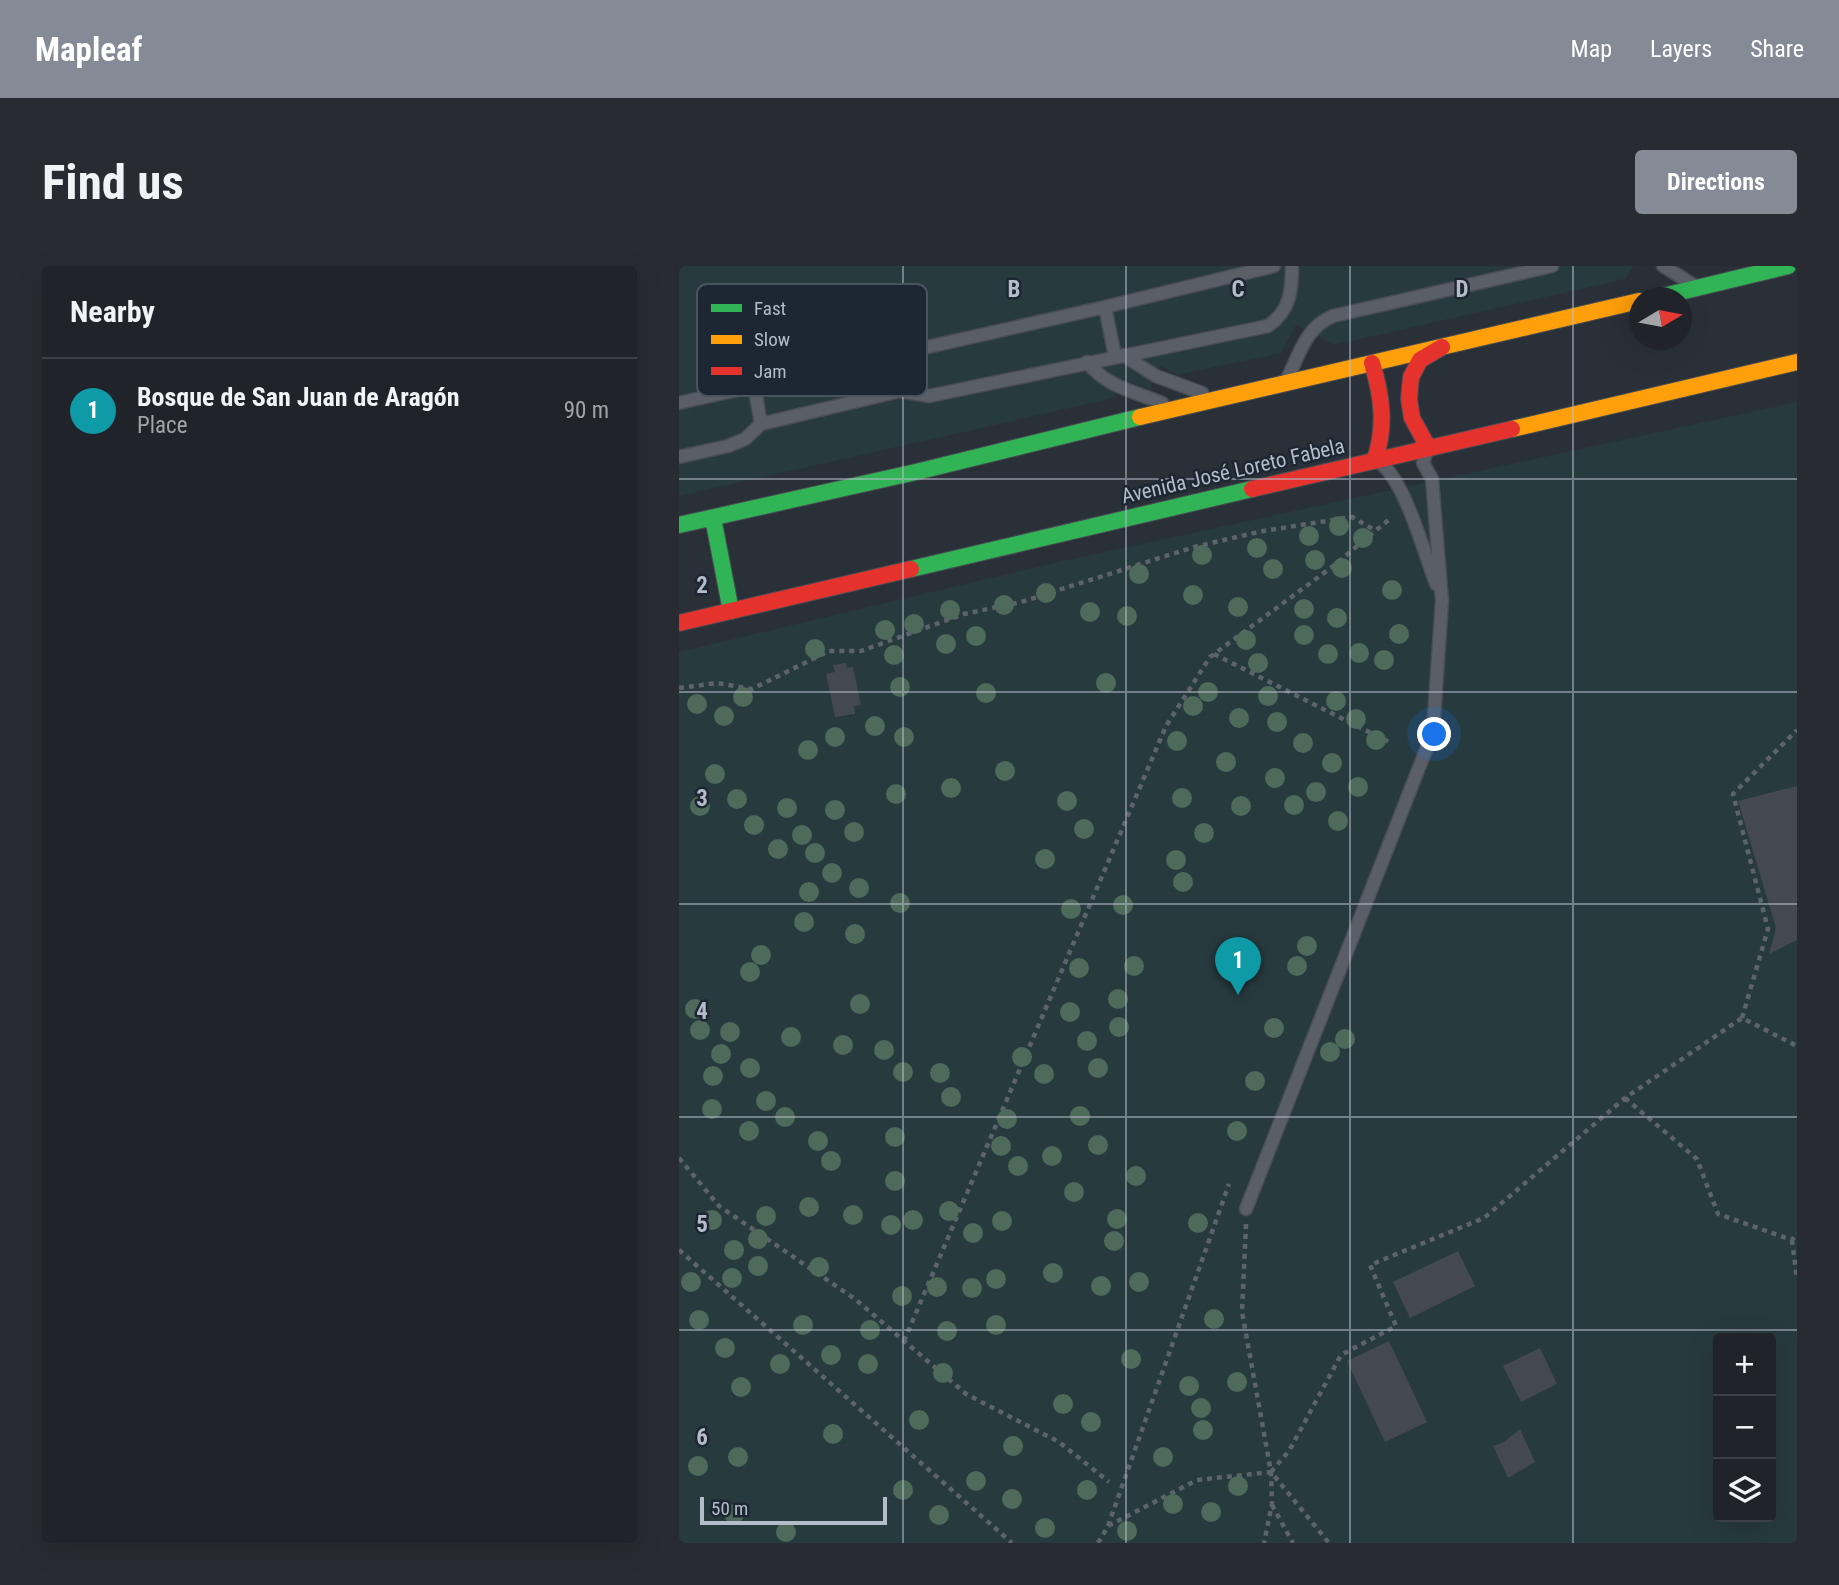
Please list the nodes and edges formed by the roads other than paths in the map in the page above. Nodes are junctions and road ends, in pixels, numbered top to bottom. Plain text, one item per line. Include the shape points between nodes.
1 (1274, 266) edge
2 (1292, 266) edge
3 (1552, 266) edge
4 (1663, 266) edge
5 (1789, 266) edge
6 (1697, 288) junction
7 (1692, 289) edge
8 (1629, 304) edge
9 (1105, 307) junction
10 (927, 347) edge
11 (1441, 347) junction
12 (1119, 355) junction
13 (1087, 362) junction
14 (1797, 362) edge
15 (1373, 363) junction
16 (1284, 384) junction
17 (708, 396) edge
18 (756, 396) edge
19 (879, 396) edge
20 (927, 396) edge
21 (1219, 400) junction
22 (679, 403) edge
23 (1175, 408) junction
24 (761, 424) junction
25 (1428, 447) junction
26 (684, 456) edge
27 (1375, 459) junction
28 (679, 467) edge
29 (713, 518) junction
30 (679, 525) edge
31 (1442, 601) junction
32 (731, 611) junction
33 (679, 623) edge
34 (1247, 1209) road end

1 - 9 lane
2 - 12 lane via 1289,300 1268,326
3 - 16 lane via 1319,321
4 - 6 lane
5 - 6 main road
6 - 7 main road
8 - 11 main road
9 - 10 lane
9 - 12 lane
11 - 15 main road
11 - 25 main road via 1420,360 1411,377 1412,418
12 - 13 lane
12 - 21 lane via 1156,376
13 - 20 lane
13 - 23 lane via 1109,383
14 - 25 main road, Avenida José Loreto Fabela
15 - 16 main road
15 - 27 main road via 1384,413 1382,443
16 - 21 main road
17 - 22 lane
18 - 24 lane
19 - 24 lane
21 - 23 main road
23 - 29 main road
24 - 26 lane via 745,439
25 - 27 main road, Avenida José Loreto Fabela
25 - 31 lane via 1423,463 1432,479
26 - 28 lane
27 - 31 lane via 1388,468 1396,482
27 - 32 main road, Avenida José Loreto Fabela
29 - 30 main road
29 - 32 main road
31 - 34 lane via 1433,732
32 - 33 main road, Avenida José Loreto Fabela

